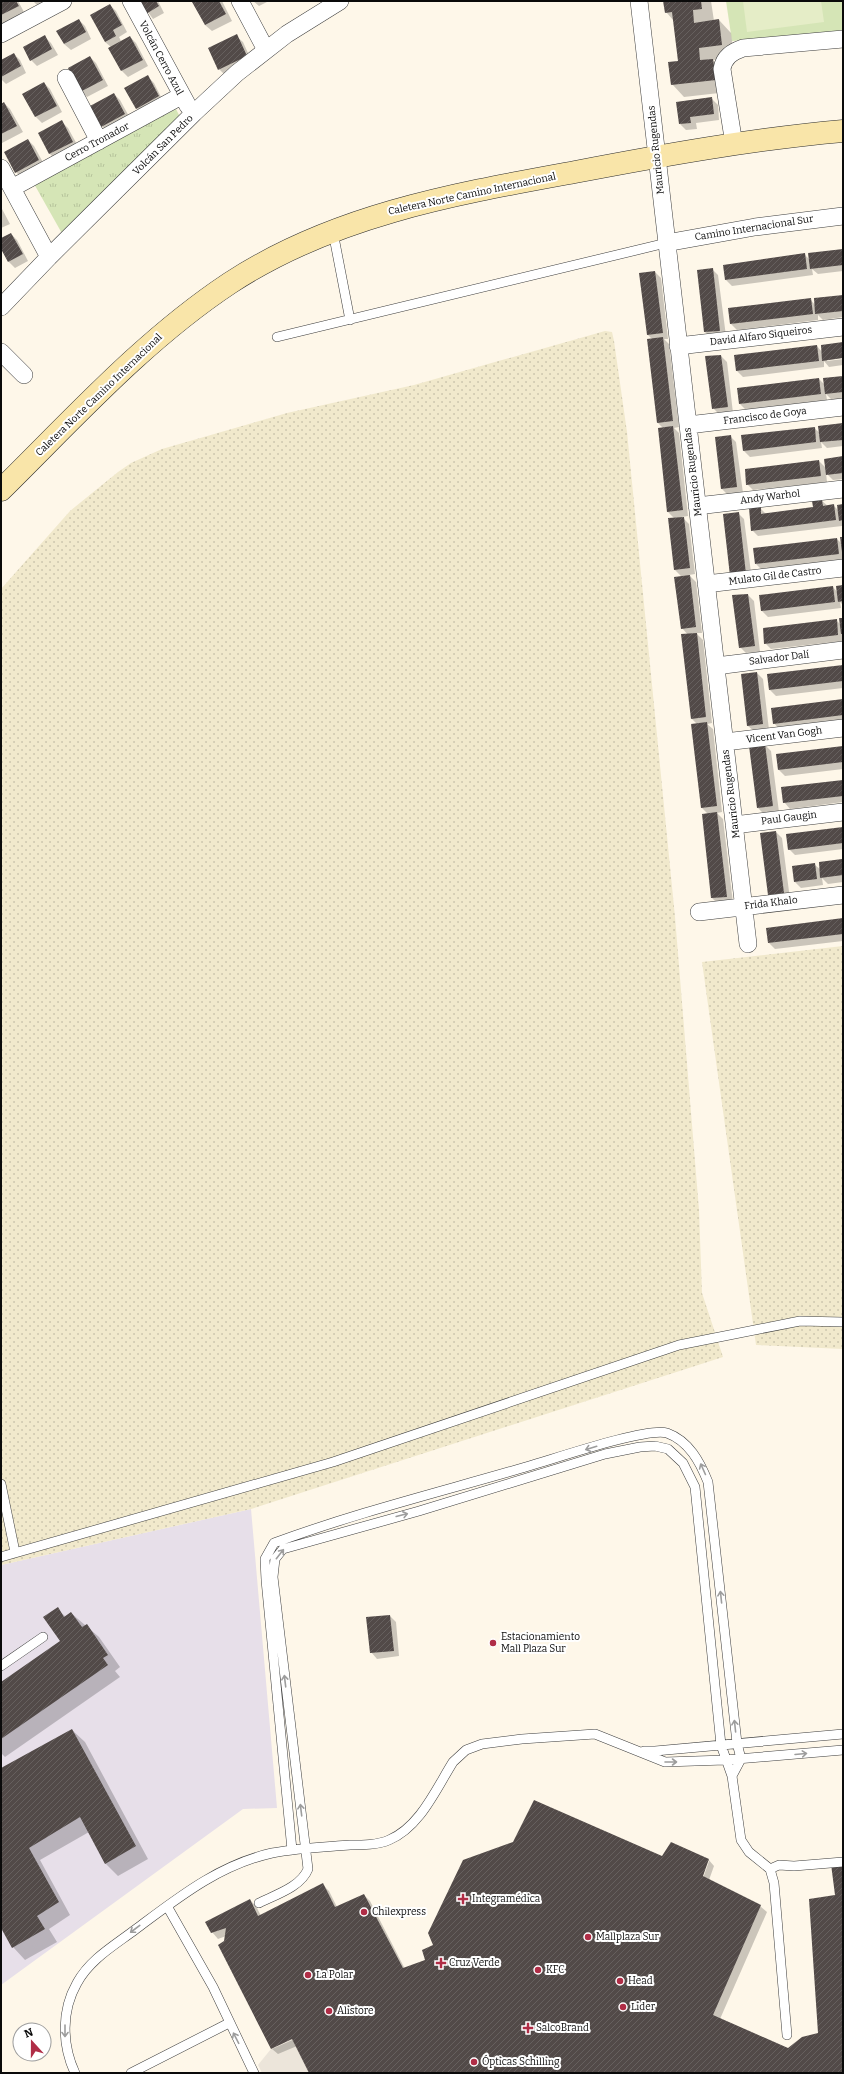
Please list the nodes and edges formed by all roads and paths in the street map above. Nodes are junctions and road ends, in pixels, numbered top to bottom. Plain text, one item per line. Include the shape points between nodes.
1 (64, 1) edge
2 (130, 1) edge
3 (240, 1) edge
4 (340, 1) edge
5 (639, 1) edge
6 (1, 34) edge
7 (843, 39) edge
8 (266, 50) junction
9 (66, 78) dead end
10 (182, 96) junction
11 (194, 113) junction
12 (843, 131) edge
13 (99, 141) junction
14 (734, 144) junction
15 (656, 156) junction
16 (1, 168) edge
17 (12, 188) junction
18 (843, 216) edge
19 (333, 230) junction
20 (666, 243) junction
21 (49, 257) junction
22 (1, 307) edge
23 (350, 320) junction
24 (843, 327) edge
25 (277, 337) dead end
26 (678, 346) junction
27 (1, 352) edge
28 (24, 374) dead end
29 (843, 407) edge
30 (688, 425) junction
31 (843, 488) edge
32 (1, 490) edge
33 (697, 506) junction
34 (843, 568) edge
35 (706, 584) junction
36 (843, 650) edge
37 (716, 666) junction
38 (843, 728) edge
39 (725, 742) junction
40 (843, 812) edge
41 (734, 825) junction
42 (843, 895) edge
43 (744, 906) junction
44 (699, 912) dead end
45 (748, 944) dead end
46 (843, 1322) edge
47 (1, 1484) edge
48 (15, 1552) junction
49 (1, 1557) edge
50 (43, 1637) dead end
51 (1, 1666) edge
52 (843, 1734) edge
53 (737, 1743) junction
54 (721, 1745) junction
55 (634, 1749) junction
56 (843, 1750) edge
57 (741, 1759) junction
58 (725, 1760) junction
59 (732, 1776) junction
60 (305, 1849) junction
61 (292, 1850) junction
62 (843, 1862) edge
63 (770, 1869) junction
64 (259, 1903) dead end
65 (167, 1906) junction
66 (229, 2022) junction
67 (787, 2035) dead end
68 (75, 2073) edge
69 (131, 2073) edge
70 (254, 2073) edge

1 - 6 street
2 - 10 street, Volcán Cerro Azul
3 - 8 street
4 - 8 street, Volcán San Pedro via 292,30
5 - 15 street, Mauricio Rugendas
7 - 14 street via 742,48 725,59 722,69
8 - 11 street, Volcán San Pedro
9 - 13 street
10 - 11 street, Volcán Cerro Azul
10 - 13 street, Cerro Tronador
11 - 21 street, Volcán San Pedro
12 - 14 street, Caletera Norte Camino Internacional
13 - 17 street, Cerro Tronador
14 - 15 street, Caletera Norte Camino Internacional
15 - 19 street, Caletera Norte Camino Internacional via 421,203
15 - 20 street, Mauricio Rugendas
16 - 17 street
17 - 21 street
18 - 20 street, Camino Internacional Sur via 755,227
19 - 23 lane
19 - 32 street, Caletera Norte Camino Internacional via 278,255 182,318 133,360
20 - 23 lane
20 - 26 street, Mauricio Rugendas
21 - 22 street, Volcán San Pedro
23 - 25 lane
24 - 26 street, David Alfaro Siqueiros
26 - 30 street, Mauricio Rugendas
27 - 28 street
29 - 30 street, Francisco de Goya
30 - 33 street, Mauricio Rugendas
31 - 33 street, Andy Warhol
33 - 35 street, Mauricio Rugendas
34 - 35 street, Mulato Gil de Castro
35 - 37 street, Mauricio Rugendas
36 - 37 street, Salvador Dalí
37 - 39 street, Mauricio Rugendas
38 - 39 street, Vicent Van Gogh
39 - 41 street, Mauricio Rugendas
40 - 41 street, Paul Gaugin
41 - 43 street, Mauricio Rugendas
42 - 43 street, Frida Khalo
43 - 44 street, Frida Khalo
43 - 45 street, Mauricio Rugendas
46 - 48 lane via 800,1321 679,1345 333,1462
47 - 48 lane
48 - 49 lane
50 - 51 lane
52 - 53 lane
53 - 54 lane
53 - 57 lane
53 -> 61 lane via 708,1482 701,1465 686,1445 666,1433 653,1432 455,1486 274,1543 265,1559 266,1580
54 - 55 lane via 655,1751
54 - 58 lane
60 -> 54 lane via 273,1576 275,1559 283,1548 419,1511 605,1454 640,1447 655,1446 668,1449 683,1463 695,1487
55 -> 58 lane via 665,1762
55 - 60 lane via 595,1734 522,1739 474,1746 453,1762 417,1819 398,1836 379,1844
57 -> 56 lane
57 - 58 lane
57 - 59 lane
58 - 59 lane
59 - 63 lane via 741,1840 749,1852
60 - 61 lane
60 - 64 lane via 308,1869 305,1877
61 - 65 lane via 272,1853 234,1865 197,1884
62 - 63 lane via 779,1865
63 - 67 lane via 777,1903
65 - 66 lane via 213,1987
65 -> 68 lane via 95,1959 77,1984 65,2025 67,2052
66 - 69 lane
70 -> 66 lane

